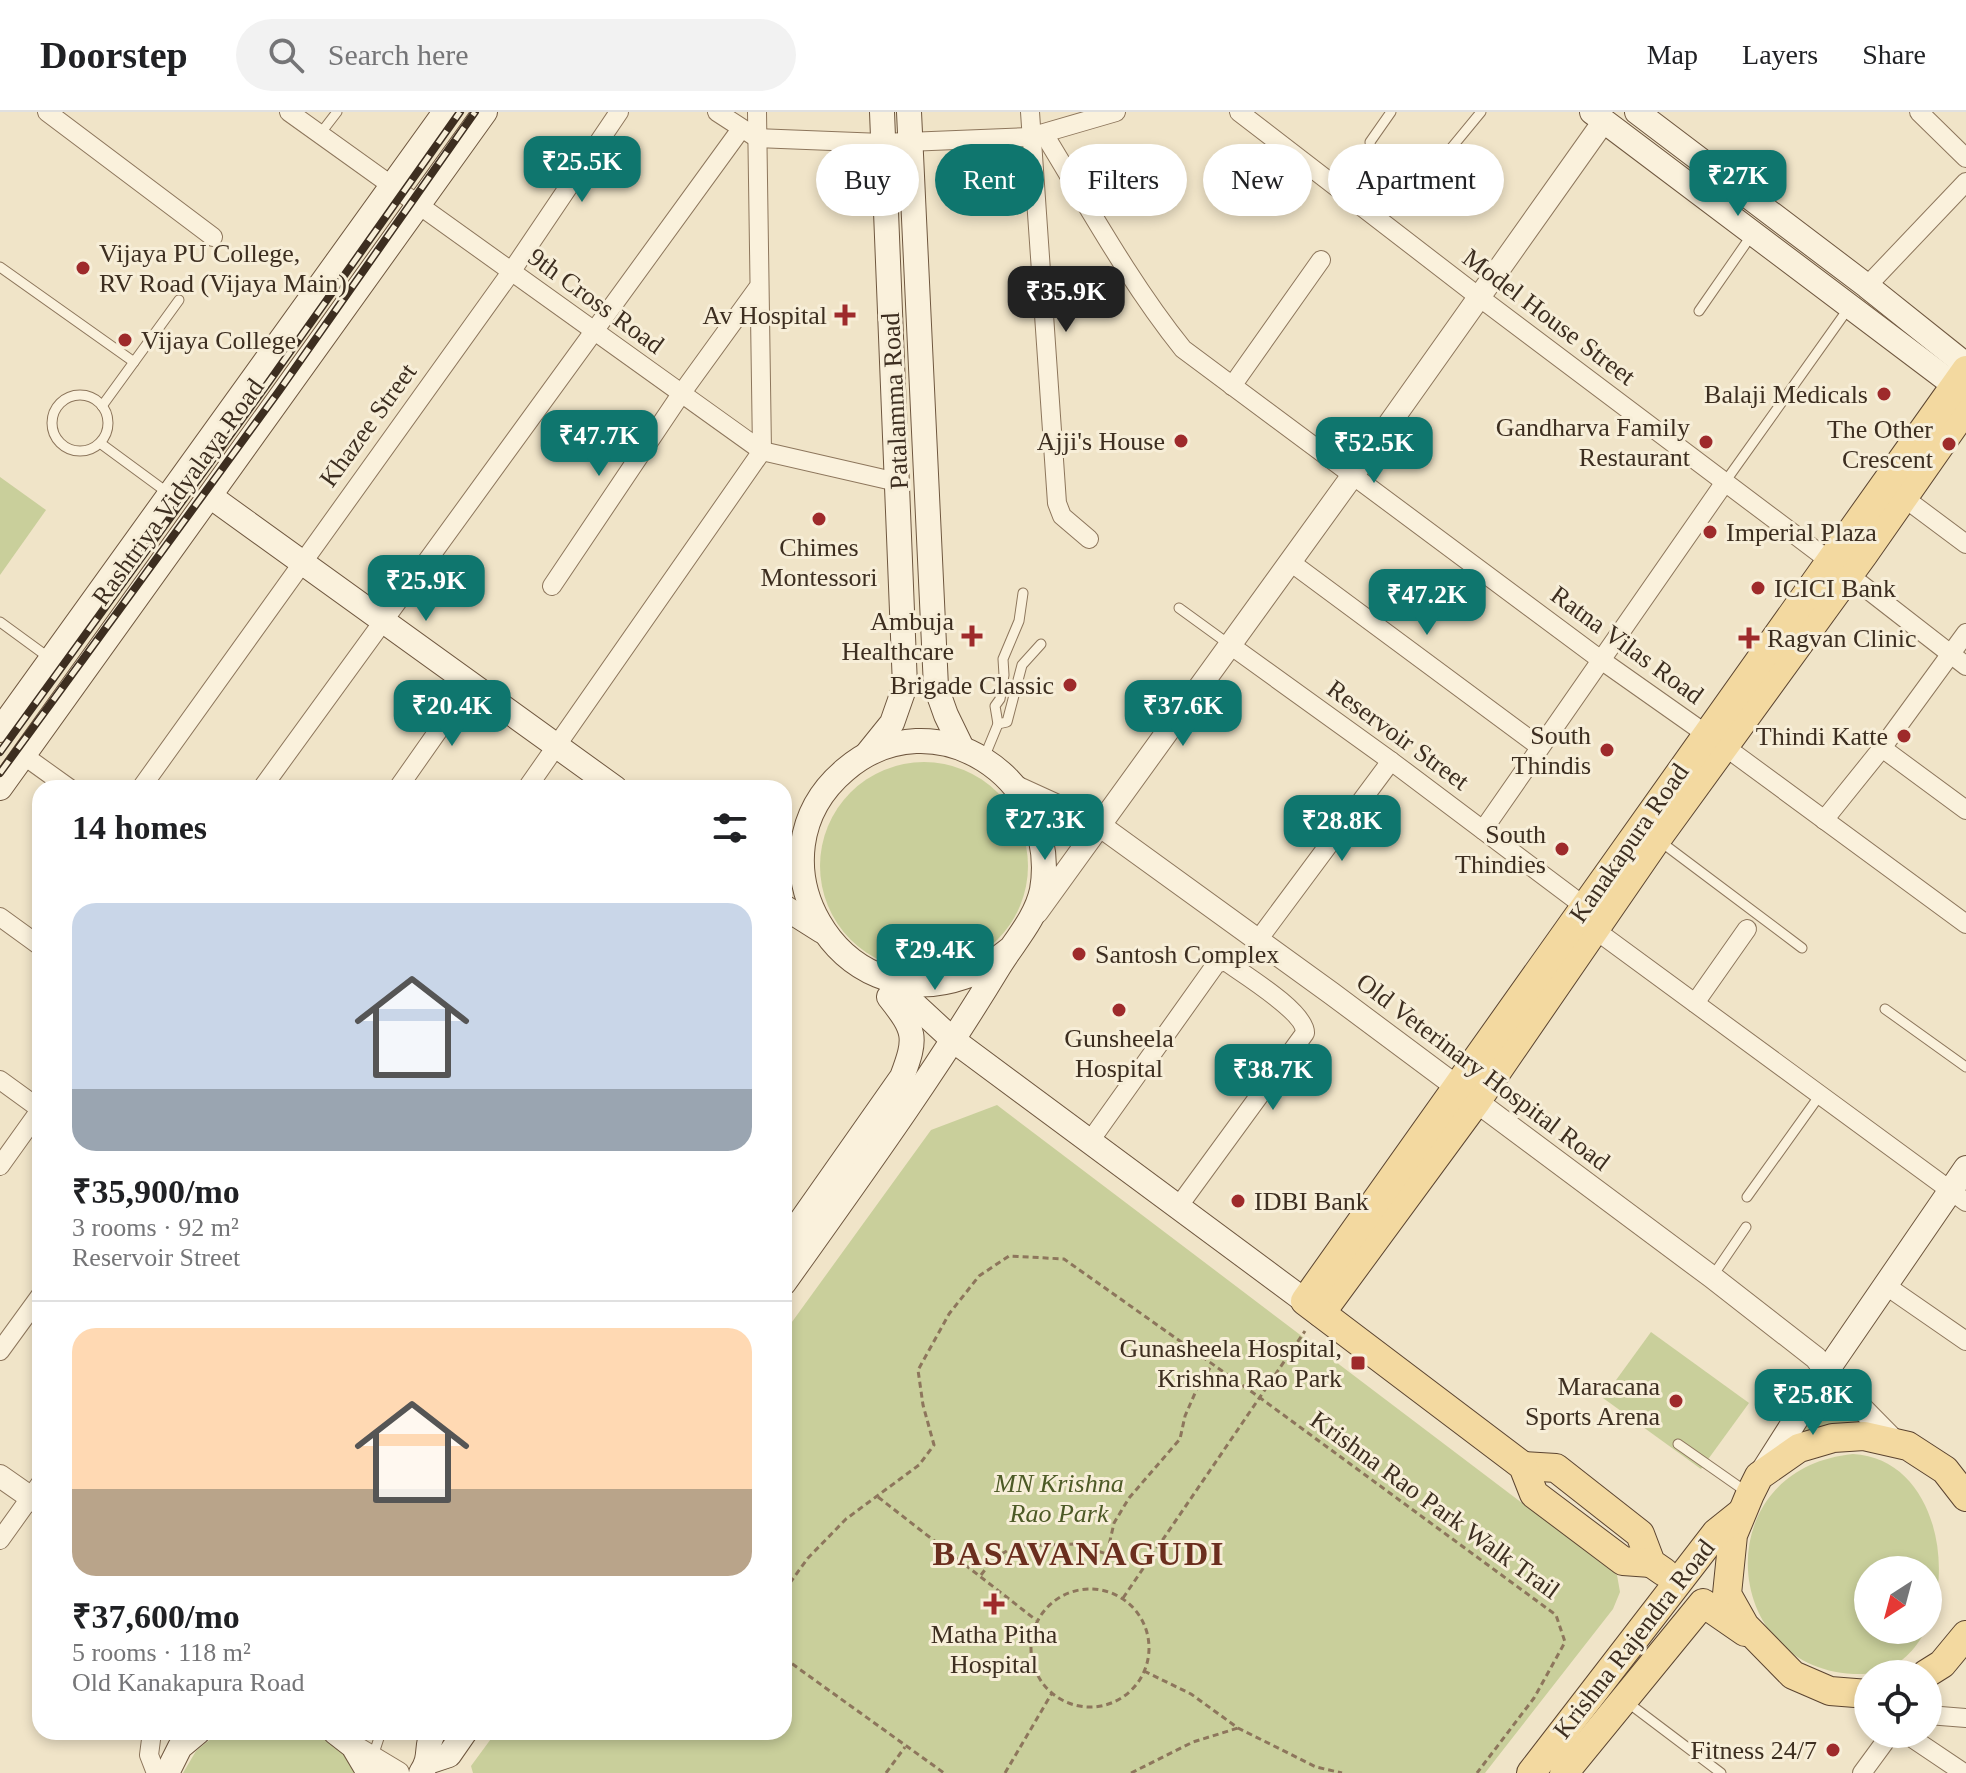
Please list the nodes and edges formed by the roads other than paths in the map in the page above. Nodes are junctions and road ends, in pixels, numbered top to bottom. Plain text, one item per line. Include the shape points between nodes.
1 (47, 112) edge
2 (289, 112) edge
3 (337, 112) edge
4 (445, 112) edge
5 (485, 112) edge
6 (619, 112) edge
7 (717, 112) edge
8 (757, 112) edge
9 (882, 112) edge
10 (909, 112) edge
11 (1030, 112) edge
12 (1116, 112) edge
13 (1239, 112) edge
14 (1391, 112) edge
15 (1481, 112) edge
16 (1637, 112) edge
17 (1919, 112) edge
18 (1598, 116) edge
19 (320, 134) junction
20 (749, 134) junction
21 (1037, 136) junction
22 (911, 140) junction
23 (882, 143) junction
24 (1966, 158) edge
25 (1966, 182) edge
26 (392, 186) junction
27 (418, 205) junction
28 (1753, 233) junction
29 (213, 237) dead end
30 (1321, 260) dead end
31 (0, 267) edge
32 (511, 272) junction
33 (1867, 286) junction
34 (757, 289) junction
35 (1479, 297) junction
36 (179, 300) dead end
37 (1850, 306) junction
38 (1699, 311) dead end
39 (593, 331) junction
40 (134, 362) junction
41 (1964, 385) edge
42 (1232, 386) junction
43 (681, 394) junction
44 (102, 406) junction
45 (100, 443) junction
46 (762, 451) junction
47 (1353, 475) junction
48 (897, 482) junction
49 (1725, 482) junction
50 (170, 494) junction
51 (210, 496) junction
52 (1903, 497) junction
53 (1089, 539) dead end
54 (1966, 544) edge
55 (1289, 561) junction
56 (302, 562) junction
57 (1840, 568) junction
58 (552, 586) dead end
59 (1023, 593) dead end
60 (1179, 608) dead end
61 (382, 620) junction
62 (0, 622) edge
63 (1966, 633) edge
64 (1041, 644) dead end
65 (1230, 645) junction
66 (1950, 654) junction
67 (51, 659) junction
68 (1601, 660) junction
69 (1966, 666) edge
70 (471, 684) junction
71 (998, 724) junction
72 (0, 730) edge
73 (1715, 740) junction
74 (556, 746) junction
75 (1540, 747) junction
76 (962, 748) junction
77 (1882, 748) junction
78 (23, 755) junction
79 (865, 756) junction
80 (984, 758) junction
81 (1391, 761) junction
82 (58, 780) edge
83 (147, 780) edge
84 (268, 780) edge
85 (404, 780) edge
86 (533, 780) edge
87 (604, 780) edge
88 (0, 788) edge
89 (1018, 788) junction
90 (815, 806) junction
91 (1966, 810) edge
92 (1824, 820) junction
93 (1099, 825) junction
94 (792, 828) edge
95 (1483, 830) junction
96 (1657, 839) junction
97 (792, 912) edge
98 (0, 917) edge
99 (1589, 917) junction
100 (1966, 924) edge
101 (1027, 926) junction
102 (1747, 929) dead end
103 (824, 932) junction
104 (32, 940) edge
105 (1258, 940) junction
106 (1802, 948) dead end
107 (1010, 949) junction
108 (860, 967) junction
109 (886, 978) junction
110 (1695, 1003) junction
111 (1885, 1009) dead end
112 (953, 1040) junction
113 (1966, 1067) edge
114 (0, 1080) edge
115 (1820, 1095) junction
116 (1467, 1096) junction
117 (32, 1103) edge
118 (32, 1120) edge
119 (1090, 1141) junction
120 (0, 1166) edge
121 (1966, 1168) edge
122 (1958, 1196) edge
123 (1747, 1197) dead end
124 (1178, 1207) junction
125 (1746, 1227) dead end
126 (792, 1234) edge
127 (792, 1271) edge
128 (1712, 1277) junction
129 (1885, 1285) junction
130 (32, 1307) edge
131 (1314, 1308) junction
132 (1966, 1341) edge
133 (0, 1351) edge
134 (1826, 1372) junction
135 (1678, 1444) dead end
136 (1897, 1444) junction
137 (0, 1476) edge
138 (32, 1492) edge
139 (1751, 1494) junction
140 (1966, 1497) edge
141 (32, 1501) edge
142 (0, 1540) edge
143 (1677, 1582) junction
144 (1703, 1603) junction
145 (1966, 1635) edge
146 (1759, 1641) junction
147 (1942, 1664) edge
148 (1830, 1691) junction
149 (1854, 1693) edge
150 (1624, 1699) junction
151 (1854, 1704) edge
152 (1942, 1716) edge
153 (1966, 1718) edge
154 (151, 1740) edge
155 (188, 1740) edge
156 (429, 1740) edge
157 (459, 1740) edge
158 (1880, 1748) edge
159 (1927, 1748) edge
160 (358, 1752) edge
161 (425, 1768) edge
162 (1567, 1772) edge
163 (156, 1773) edge
164 (167, 1773) edge
165 (398, 1773) edge
166 (1531, 1773) edge
167 (1721, 1773) edge
168 (1862, 1773) edge
169 (1964, 1773) edge

1 - 29 street
2 - 19 street, 9th Cross Road
3 - 19 lane
4 - 26 main road, Rashtriya Vidyalaya Road
5 - 27 main road, Rashtriya Vidyalaya Road
6 - 32 street, Khazee Street
7 - 20 street
8 - 20 street
9 - 23 main road, Patalamma Road
10 - 22 main road, Patalamma Road
11 - 21 street
12 - 21 street
13 - 35 street, Model House Street
14 - 15 lane via 1370,142 1371,151 1420,186
16 - 33 main road
17 - 24 street
18 - 28 main road
18 - 35 street
19 - 26 street, 9th Cross Road
20 - 23 street
20 - 34 street
20 - 39 street
21 - 22 street
21 - 42 street, Ratna Vilas Road via 1166,328 1183,349
21 - 53 street via 1057,503 1062,516
22 - 23 street
22 - 76 main road, Patalamma Road via 936,687
23 - 48 main road, Patalamma Road
25 - 33 street
26 - 27 street, 9th Cross Road
26 - 50 main road, Rashtriya Vidyalaya Road
27 - 32 street, 9th Cross Road
27 - 51 main road, Rashtriya Vidyalaya Road
28 - 37 main road
28 - 38 lane
30 - 42 street
31 - 40 lane
32 - 39 street, 9th Cross Road
32 - 56 street, Khazee Street
33 - 41 main road
34 - 43 street
34 - 46 street
35 - 47 street
35 - 49 street, Model House Street
36 - 40 lane
37 - 41 main road
37 - 49 lane
39 - 43 street, 9th Cross Road
39 - 61 street
40 - 44 lane
41 - 52 main road, Kanakapura Road
41 - 57 main road, Kanakapura Road
42 - 47 street, Ratna Vilas Road
43 - 46 street, 9th Cross Road
43 - 58 street
44 - 45 lane via 108,426
44 - 45 lane via 88,396 69,397 52,420 64,446 83,451
45 - 50 lane
46 - 48 street, 9th Cross Road
46 - 74 street
47 - 55 street
47 - 68 street, Ratna Vilas Road
48 - 79 main road, Patalamma Road via 905,686 892,723
49 - 57 street, Model House Street
49 - 68 street
50 - 67 main road, Rashtriya Vidyalaya Road
51 - 56 main road
51 - 78 main road, Rashtriya Vidyalaya Road
52 - 54 street
52 - 57 main road, Kanakapura Road
55 - 65 street
55 - 75 street
56 - 61 main road
56 - 83 street, Khazee Street
57 - 66 street, Model House Street
57 - 73 main road, Kanakapura Road
59 - 71 lane via 1019,621 1003,659 995,706
60 - 65 lane, Reservoir Street
61 - 70 main road
61 - 84 street
62 - 67 lane
63 - 66 street
64 - 71 lane via 1022,665 1007,722
65 - 81 street, Reservoir Street
65 - 93 street
66 - 69 street, Model House Street
66 - 77 street
67 - 72 main road, Rashtriya Vidyalaya Road
68 - 73 street, Ratna Vilas Road
68 - 75 street
70 - 74 main road
70 - 85 street
71 - 80 lane
73 - 92 street, Ratna Vilas Road
73 - 96 main road, Kanakapura Road
73 - 99 main road, Kanakapura Road
74 - 86 street
74 - 87 main road
75 - 95 street
76 - 79 main road via 913,742
76 - 80 main road
77 - 91 street
77 - 92 street
78 - 82 street
78 - 88 main road, Rashtriya Vidyalaya Road
79 - 90 main road via 828,786
80 - 89 main road
81 - 95 street, Reservoir Street
81 - 105 street
89 - 93 street, Old Veterinary Hospital Road
89 - 101 main road via 1036,820 1044,855 1041,892
90 - 94 main road
90 - 103 main road via 802,870 811,909
92 - 100 street, Ratna Vilas Road
93 - 101 street
93 - 105 street, Old Veterinary Hospital Road
95 - 99 street, Reservoir Street
96 - 99 main road, Kanakapura Road
96 - 106 lane
97 - 103 main road
98 - 104 street
99 - 110 street, Reservoir Street
99 - 116 main road, Kanakapura Road
101 - 107 main road
102 - 110 street
103 - 108 main road
105 - 116 street, Old Veterinary Hospital Road
107 - 109 main road via 965,977 939,984
107 - 112 main road
108 - 109 main road
108 - 126 main road via 907,1021 911,1053 902,1077
109 - 112 main road
110 - 115 street, Reservoir Street
111 - 113 lane
112 - 119 main road
112 - 127 main road
114 - 117 street
115 - 122 street, Reservoir Street
115 - 123 lane
116 - 128 street, Old Veterinary Hospital Road
116 - 131 main road, Kanakapura Road
118 - 120 street
119 - 124 main road
119 - 124 street via 1216,964 1225,961 1258,985 1296,1014 1305,1033
121 - 122 main road
122 - 129 main road
124 - 131 main road
125 - 128 lane
128 - 134 street, Old Veterinary Hospital Road via 1816,1358
129 - 132 street
129 - 134 main road
130 - 133 street
131 - 143 main road via 1523,1466 1556,1468 1640,1534 1651,1563
134 - 136 street, Old Veterinary Hospital Road
134 - 139 main road
135 - 139 lane
136 - 139 main road, Krishna Rajendra Road via 1864,1436 1799,1448
136 - 140 main road, Krishna Rajendra Road via 1945,1470
137 - 138 street
139 - 143 main road, Krishna Rajendra Road
139 - 146 main road via 1733,1535 1727,1594
141 - 142 street
143 - 144 main road
143 - 166 main road, Krishna Rajendra Road
144 - 146 main road, Krishna Rajendra Road
144 - 150 main road, Krishna Rajendra Road
145 - 147 main road
146 - 148 main road via 1793,1675
148 - 149 main road
148 - 151 street
150 - 162 main road, Krishna Rajendra Road
150 - 167 lane
152 - 153 street
154 - 163 street via 149,1755
155 - 164 main road
156 - 161 main road
157 - 161 main road via 449,1755
158 - 168 street
159 - 169 street
160 - 165 street

